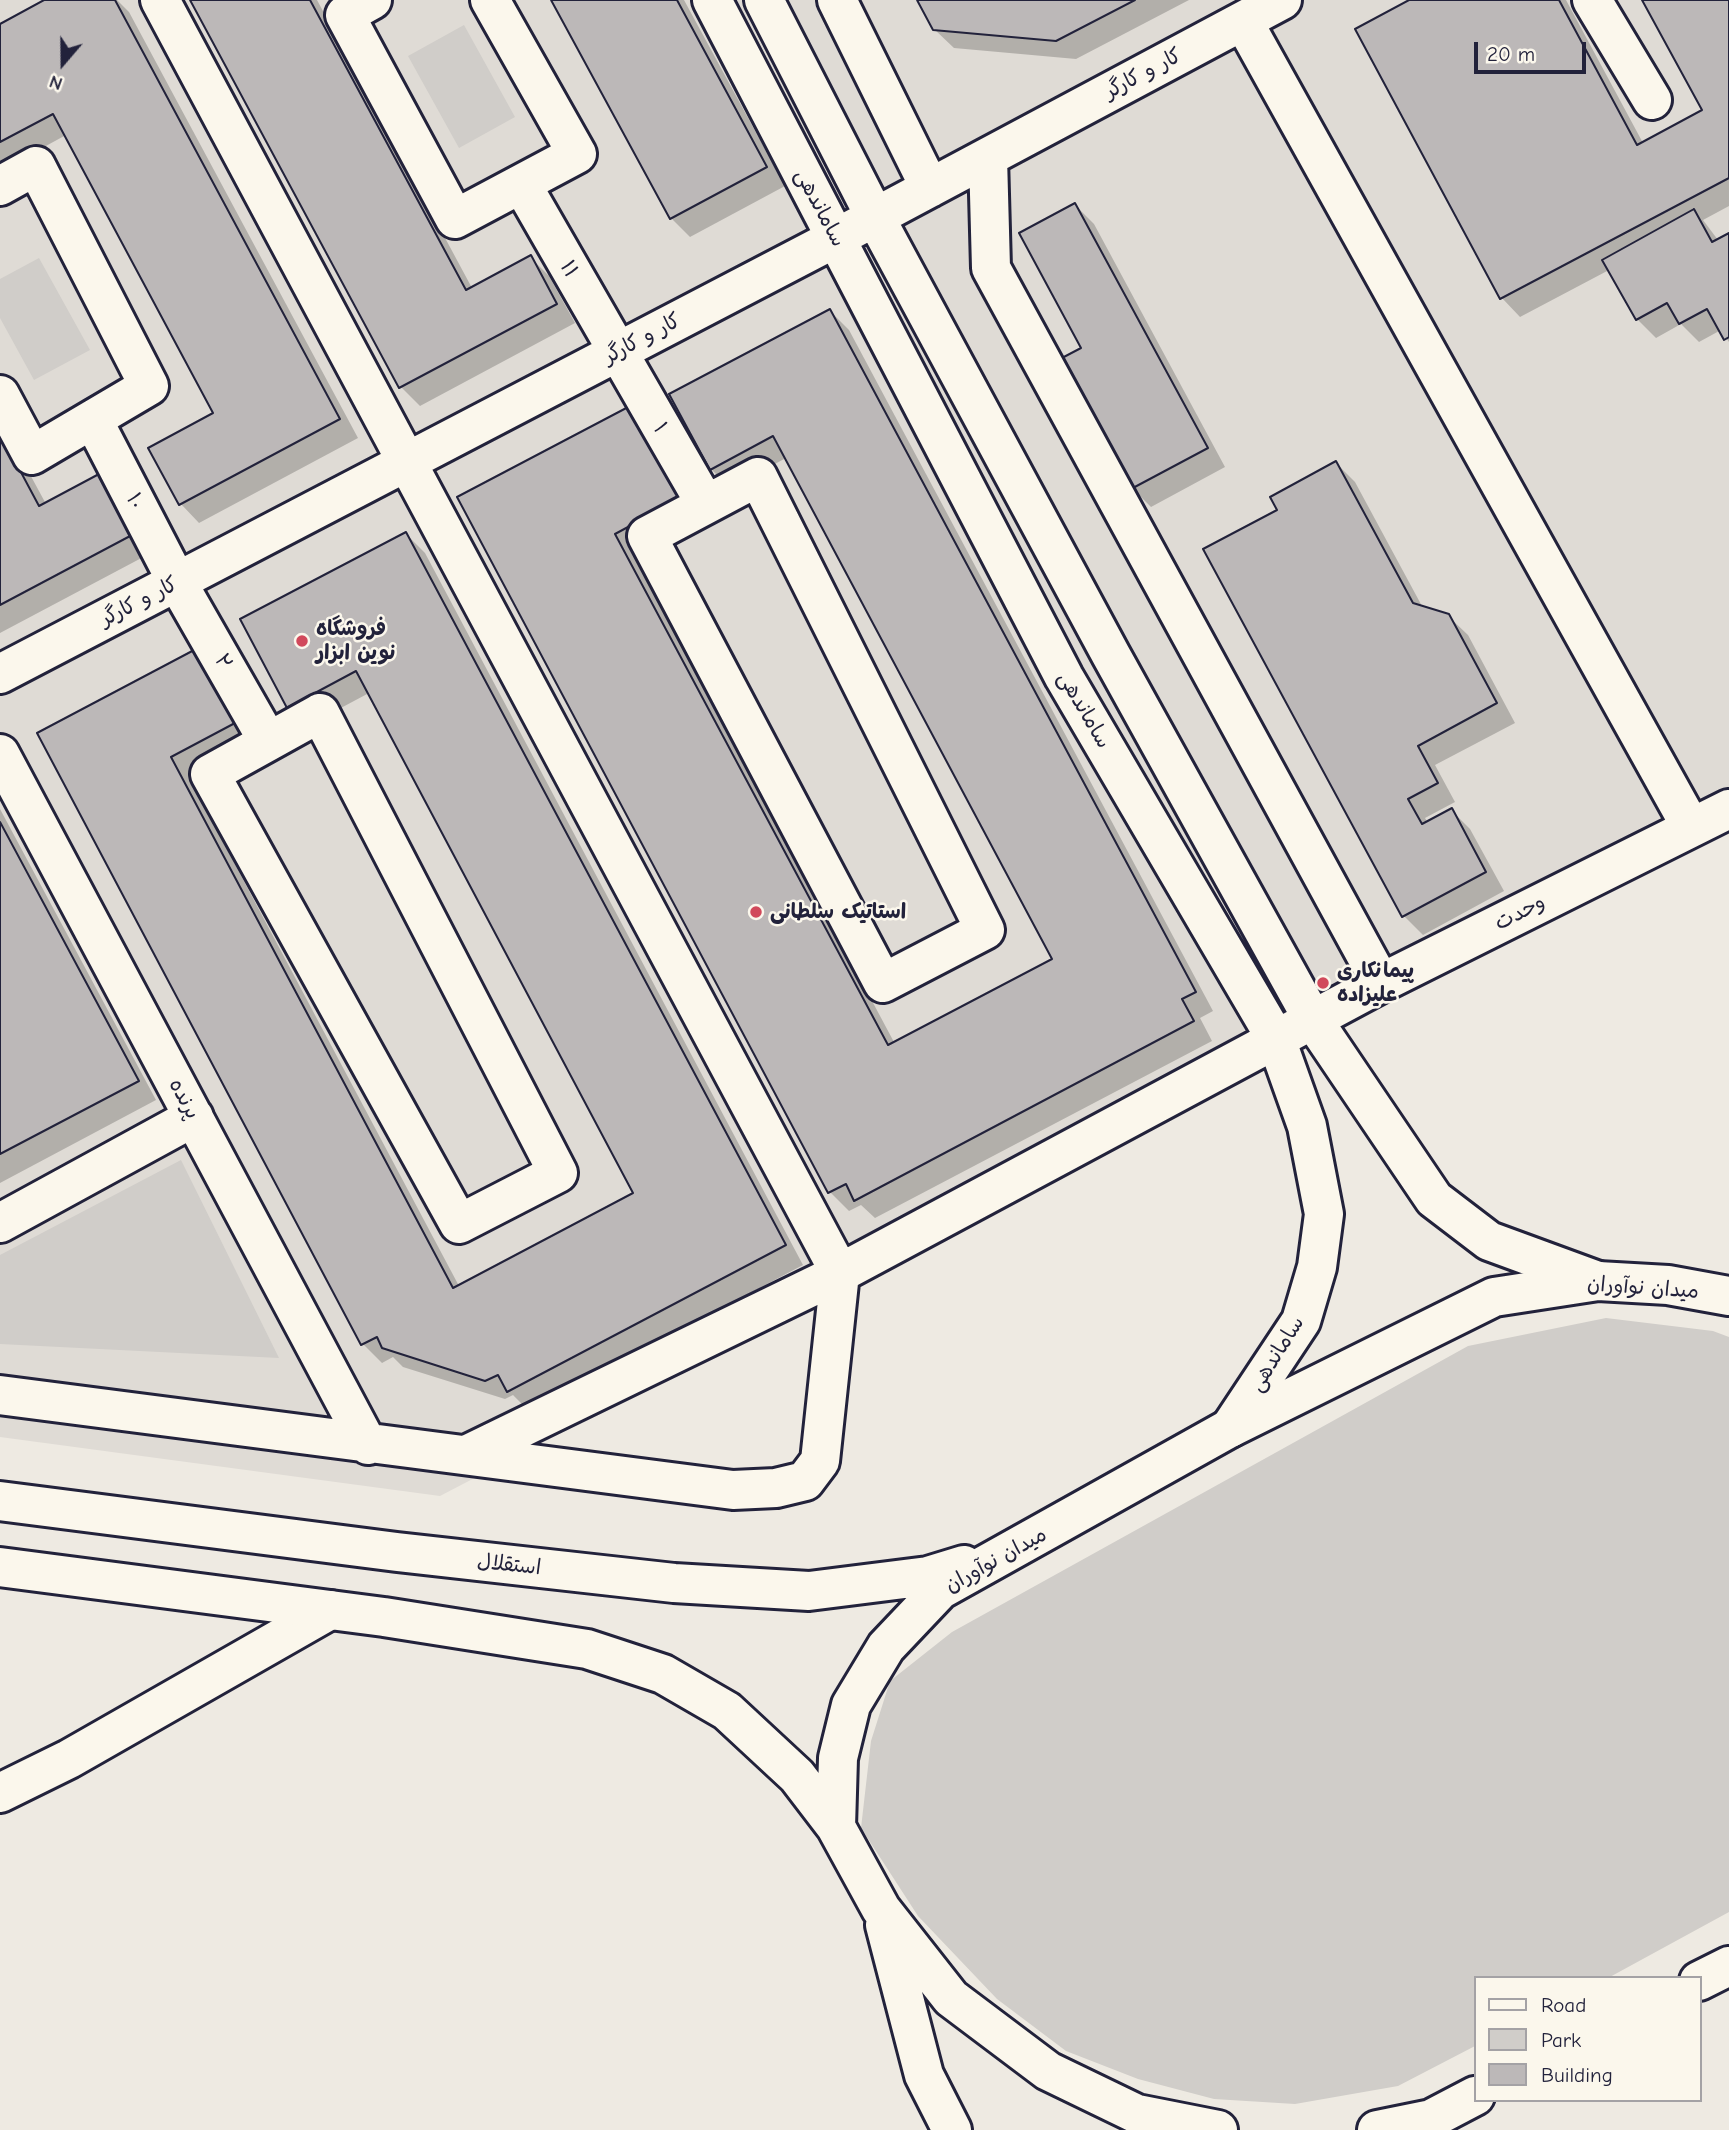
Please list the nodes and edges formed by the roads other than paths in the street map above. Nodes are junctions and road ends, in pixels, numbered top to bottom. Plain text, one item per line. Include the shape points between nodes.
1 (160, 0) edge
2 (372, 0) edge
3 (490, 0) edge
4 (712, 0) edge
5 (764, 0) edge
6 (837, 0) edge
7 (1282, 0) edge
8 (1592, 0) edge
9 (1243, 21) junction
10 (1652, 100) dead end
11 (988, 157) junction
12 (522, 184) junction
13 (0, 187) edge
14 (930, 188) junction
15 (875, 217) junction
16 (836, 238) junction
17 (616, 353) junction
18 (0, 395) edge
19 (93, 420) junction
20 (407, 462) junction
21 (705, 503) junction
22 (177, 582) junction
23 (1111, 655) junction
24 (0, 674) edge
25 (1064, 677) junction
26 (268, 741) junction
27 (0, 754) edge
28 (1729, 808) edge
29 (1691, 827) junction
30 (1381, 983) junction
31 (1313, 1020) junction
32 (1276, 1039) junction
33 (194, 1117) junction
34 (0, 1223) edge
35 (840, 1272) junction
36 (1598, 1281) junction
37 (1729, 1296) edge
38 (0, 1395) edge
39 (1230, 1428) junction
40 (368, 1445) junction
41 (468, 1454) junction
42 (0, 1500) edge
43 (1016, 1548) junction
44 (0, 1567) edge
45 (330, 1610) junction
46 (0, 1793) edge
47 (836, 1827) junction
48 (881, 1909) junction
49 (1729, 1966) edge
50 (1701, 1980) edge
51 (1474, 2097) edge
52 (1425, 2125) edge
53 (952, 2130) edge
54 (1218, 2130) edge
55 (1377, 2130) edge

1 - 20 street
2 - 12 street via 345,15 455,219
3 - 12 street via 577,154
4 - 16 street, ساماندهی
5 - 15 street
6 - 14 street
7 - 9 street, کار و کارگر
8 - 10 street
9 - 11 street, کار و کارگر
9 - 29 street
11 - 14 street, کار و کارگر
11 - 30 street via 991,268
12 - 17 street, ۱۱
13 - 19 street via 36,166 149,386
14 - 15 street, کار و کارگر
15 - 16 street, کار و کارگر
15 - 23 street
16 - 17 street, کار و کارگر
16 - 25 street, ساماندهی
17 - 20 street, کار و کارگر
17 - 21 street, ۱
18 - 19 street via 32,455
19 - 22 street, ۱۰
20 - 22 street, کار و کارگر
20 - 35 street
21 - 21 street via 758,477 985,930 883,983 647,536
22 - 24 street, کار و کارگر
22 - 26 street, ۲
23 - 25 street
23 - 31 street
25 - 32 street, ساماندهی
26 - 26 street via 320,713 558,1173 459,1224 210,774
27 - 33 street, پرنده
28 - 29 street, وحدت
29 - 30 street, وحدت
30 - 31 street, وحدت
31 - 32 street, وحدت
31 - 36 street via 1434,1199 1489,1241
32 - 35 street, وحدت
32 - 39 street, ساماندهی via 1307,1126 1324,1214 1318,1267 1301,1321
33 - 34 street
33 - 40 street, پرنده
35 - 41 street, وحدت
35 - 41 street via 820,1461 805,1481 733,1490
36 - 37 street, میدان نوآوران via 1668,1285
36 - 39 street, میدان نوآوران via 1494,1297
38 - 40 street
39 - 43 street, میدان نوآوران
40 - 41 street
42 - 43 street, استقلال via 397,1552 674,1583 809,1591 928,1576
43 - 47 street, میدان نوآوران via 940,1590 886,1647 852,1706 838,1758
44 - 45 street
45 - 46 street
45 - 47 street via 587,1649 663,1674 727,1711 797,1776
47 - 48 street
48 - 53 street via 924,2075
48 - 54 street via 951,1997 1048,2071 1137,2113
49 - 50 street
51 - 52 street
52 - 55 street

